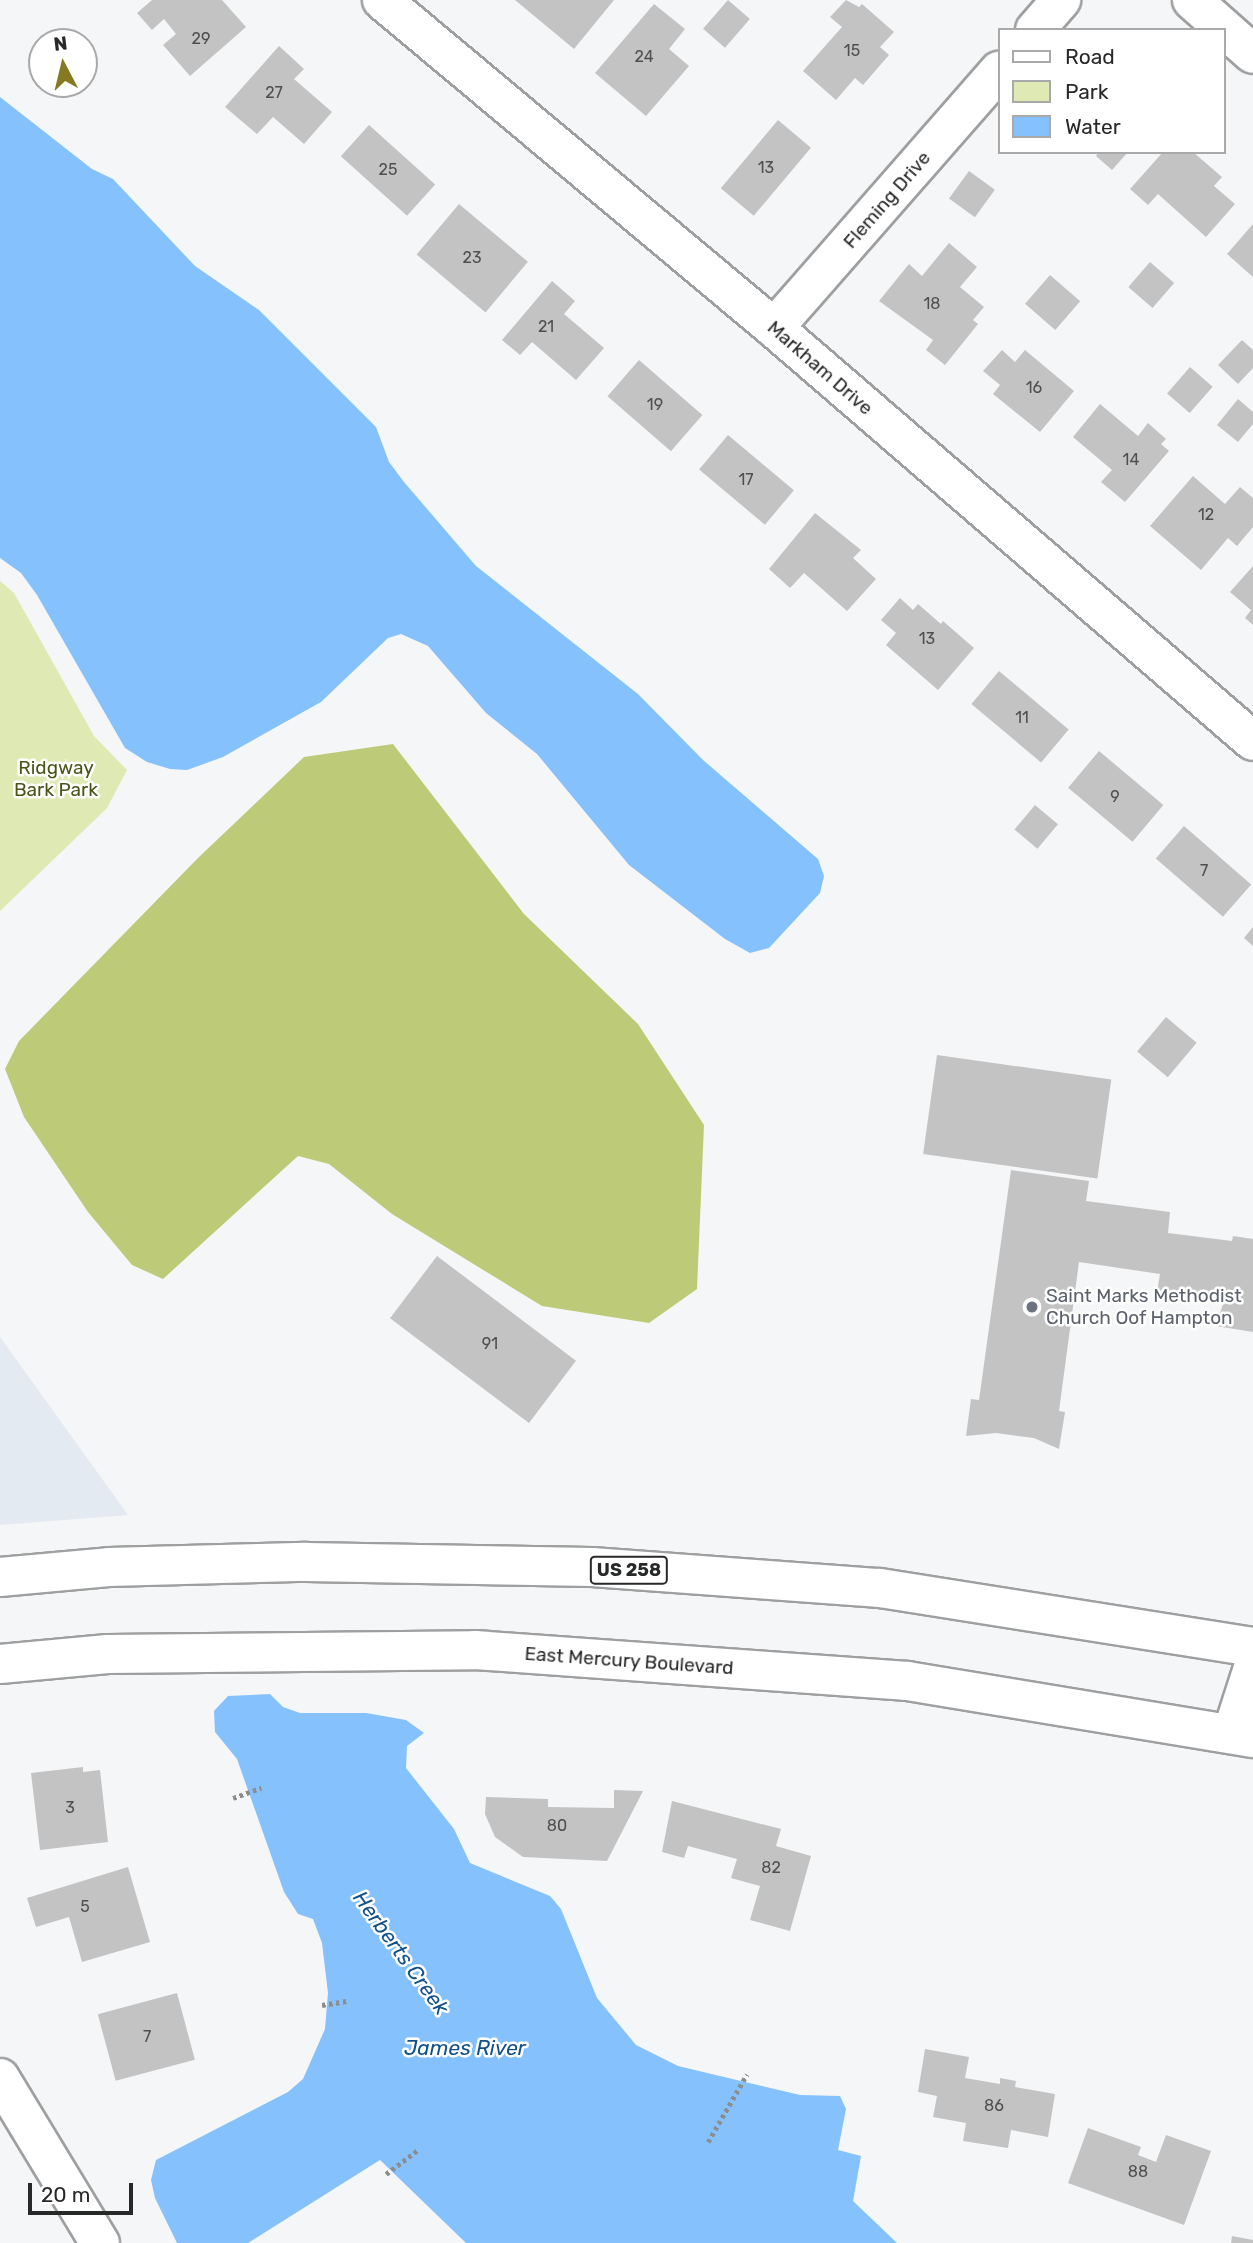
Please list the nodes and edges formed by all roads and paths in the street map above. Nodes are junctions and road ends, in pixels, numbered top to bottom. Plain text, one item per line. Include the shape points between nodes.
1 (382, 0) edge
2 (1061, 0) edge
3 (1192, 0) edge
4 (1037, 28) edge
5 (1224, 28) edge
6 (1225, 29) edge
7 (1253, 54) edge
8 (998, 72) edge
9 (774, 328) junction
10 (1253, 741) edge
11 (0, 1577) edge
12 (1253, 1647) edge
13 (0, 1664) edge
14 (1253, 1668) edge
15 (1242, 1736) edge
16 (261, 1788) dead end
17 (233, 1798) dead end
18 (347, 2001) dead end
19 (322, 2005) dead end
20 (747, 2074) dead end
21 (0, 2078) edge
22 (708, 2142) dead end
23 (418, 2150) dead end
24 (386, 2174) dead end
25 (100, 2243) edge

1 - 9 main road, Markham Drive
2 - 4 main road
3 - 5 main road
6 - 7 main road
8 - 9 main road, Fleming Drive
9 - 10 main road, Markham Drive
11 - 12 main road, US 258 via 108,1567 306,1562 592,1567 880,1588
13 - 15 main road, East Mercury Boulevard via 108,1654 475,1650 908,1681
14 - 15 main road
16 - 17 path
18 - 19 path
20 - 22 path
21 - 25 main road
23 - 24 path

